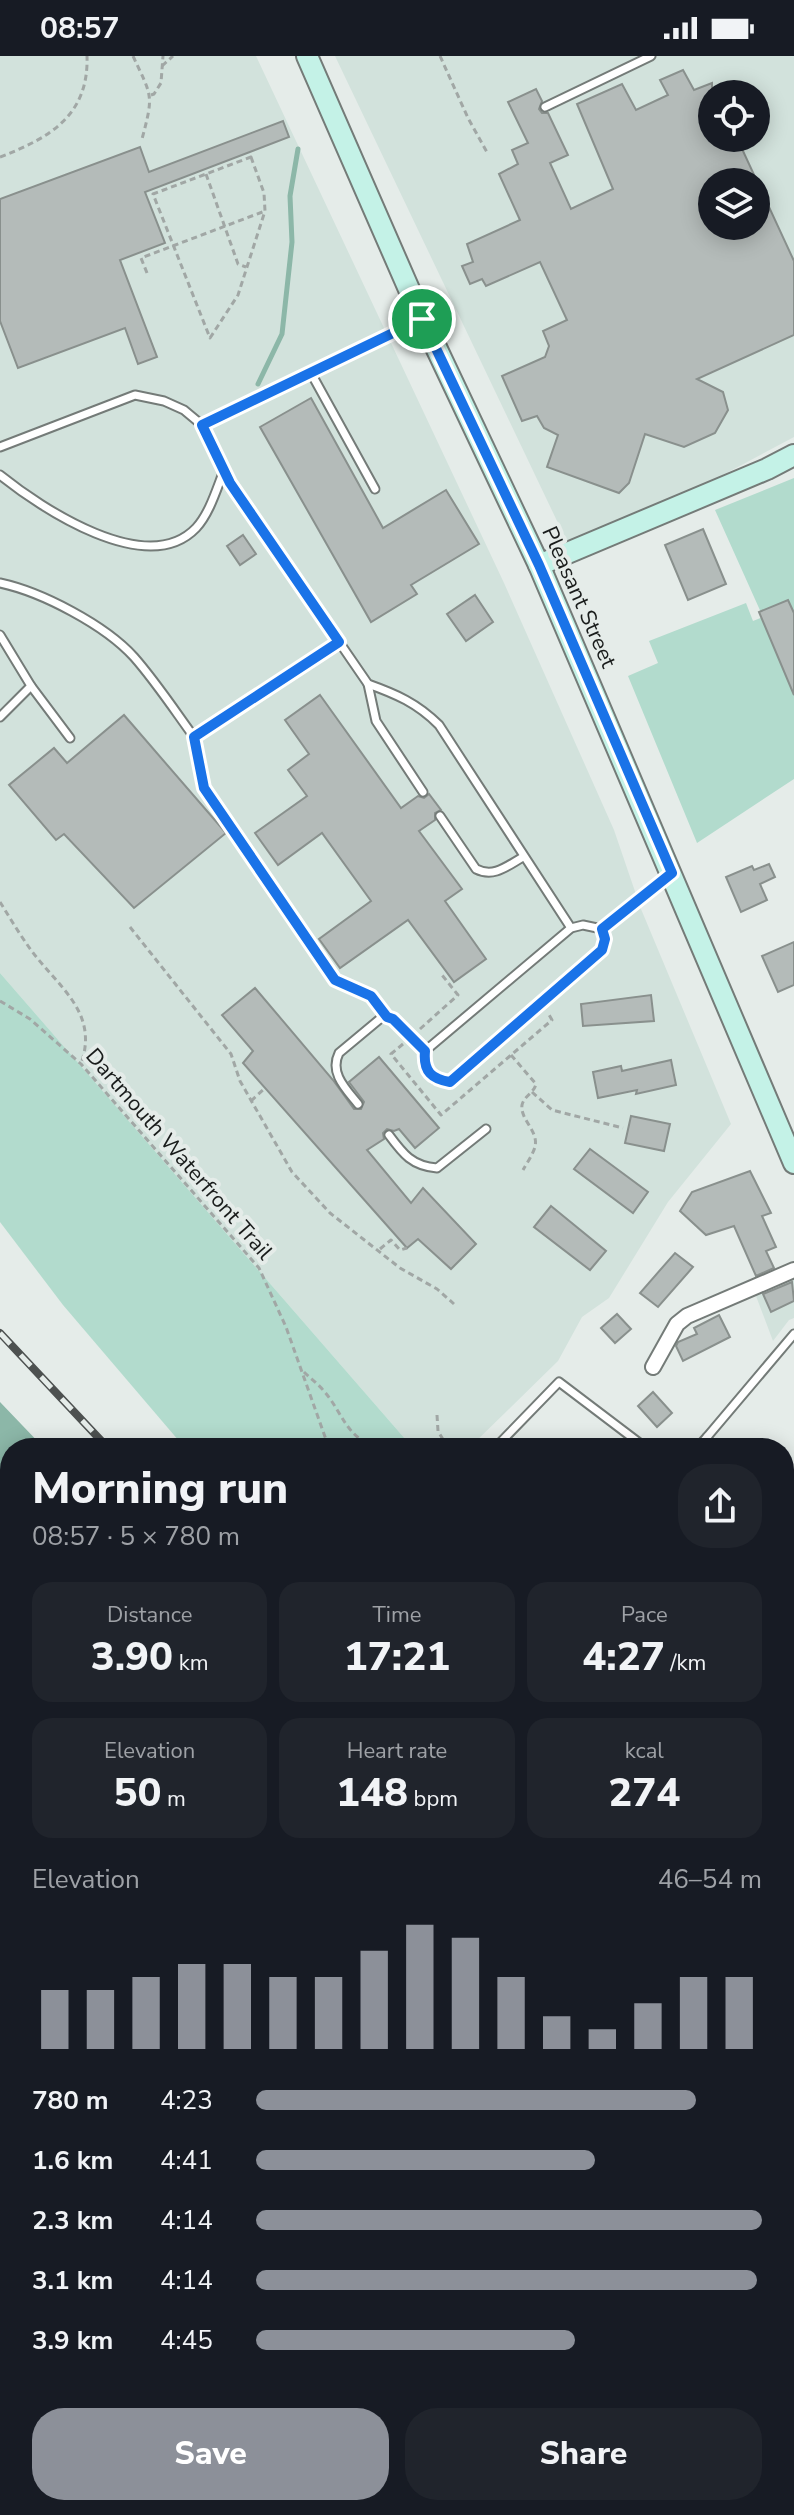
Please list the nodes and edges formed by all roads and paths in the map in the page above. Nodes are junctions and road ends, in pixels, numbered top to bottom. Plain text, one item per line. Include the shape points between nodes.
1 (87, 56) edge
2 (133, 56) edge
3 (163, 56) edge
4 (173, 56) edge
5 (307, 56) edge
6 (440, 56) edge
7 (651, 56) edge
8 (162, 66) junction
9 (151, 95) junction
10 (545, 107) dead end
11 (142, 139) dead end
12 (488, 154) dead end
13 (0, 157) edge
14 (206, 174) junction
15 (265, 211) junction
16 (225, 226) junction
17 (173, 246) junction
18 (247, 268) junction
19 (147, 273) dead end
20 (422, 319) junction
21 (311, 373) junction
22 (202, 425) junction
23 (0, 447) edge
24 (794, 455) edge
25 (223, 473) junction
26 (0, 475) edge
27 (375, 489) dead end
28 (539, 565) junction
29 (0, 583) edge
30 (0, 635) edge
31 (339, 642) junction
32 (368, 684) junction
33 (31, 686) junction
34 (0, 717) edge
35 (194, 737) junction
36 (70, 738) dead end
37 (423, 792) dead end
38 (440, 816) dead end
39 (523, 857) junction
40 (672, 873) junction
41 (0, 902) edge
42 (130, 927) dead end
43 (571, 928) junction
44 (602, 929) junction
45 (442, 975) dead end
46 (0, 1001) edge
47 (546, 1010) dead end
48 (387, 1017) junction
49 (411, 1037) junction
50 (425, 1051) junction
51 (511, 1055) junction
52 (81, 1064) junction
53 (265, 1088) dead end
54 (532, 1092) junction
55 (251, 1101) junction
56 (358, 1104) dead end
57 (623, 1128) dead end
58 (486, 1129) dead end
59 (389, 1135) dead end
60 (794, 1163) edge
61 (523, 1170) dead end
62 (407, 1248) dead end
63 (378, 1250) junction
64 (794, 1270) edge
65 (454, 1304) dead end
66 (794, 1334) edge
67 (653, 1367) dead end
68 (301, 1369) junction
69 (437, 1415) dead end
70 (707, 1437) edge
71 (325, 1438) edge
72 (358, 1438) edge
73 (442, 1438) edge
74 (505, 1438) edge
75 (633, 1438) edge

1 - 13 path via 83,95 65,121
2 - 9 path
3 - 8 path
4 - 8 path
5 - 20 main road, Pleasant Street
6 - 12 path
7 - 10 lane
8 - 9 path via 161,83
9 - 11 path
14 - 15 path via 251,157
14 - 16 path
14 - 17 path via 153,194
15 - 16 path
15 - 18 path
16 - 17 path
16 - 18 path via 238,264
17 - 18 path via 210,338 232,307
17 - 19 path via 141,258
20 - 21 lane
20 - 28 main road, Pleasant Street
21 - 22 lane
21 - 27 lane
22 - 23 lane via 164,401 135,395
22 - 25 lane
24 - 28 main road
25 - 26 lane via 197,527 154,547 77,525
25 - 31 lane
28 - 40 main road, Pleasant Street
29 - 35 lane via 42,596 117,642 134,656
30 - 33 lane
31 - 32 lane
31 - 35 lane
32 - 37 lane via 376,721
32 - 39 lane via 405,697 439,725
33 - 34 lane
33 - 36 lane
35 - 48 path via 204,788 335,980 371,996
38 - 39 lane via 476,869 495,873
39 - 43 lane
40 - 44 lane
40 - 60 main road, Pleasant Street
41 - 52 path via 84,1020 87,1048
42 - 55 path via 231,1054
43 - 44 lane
43 - 50 lane
44 - 50 lane via 602,950 450,1082 434,1079 427,1071
45 - 49 path via 458,995
46 - 52 path, Dartmouth Waterfront Trail via 30,1019
47 - 51 path via 552,1020
48 - 49 lane
48 - 56 lane via 335,1061 335,1071
49 - 50 lane
49 - 51 path via 391,1054 441,1115
51 - 54 path via 536,1084
52 - 68 path, Dartmouth Waterfront Trail via 259,1268
53 - 55 path
54 - 57 path via 552,1110
54 - 61 path via 522,1108 535,1146
55 - 63 path via 292,1172 330,1213
58 - 59 lane via 437,1168 409,1161
62 - 63 path via 400,1250 391,1240
63 - 65 path
64 - 67 street via 687,1316
66 - 70 lane
68 - 71 path, Dartmouth Waterfront Trail
68 - 72 path
69 - 73 path
74 - 75 lane via 559,1382

